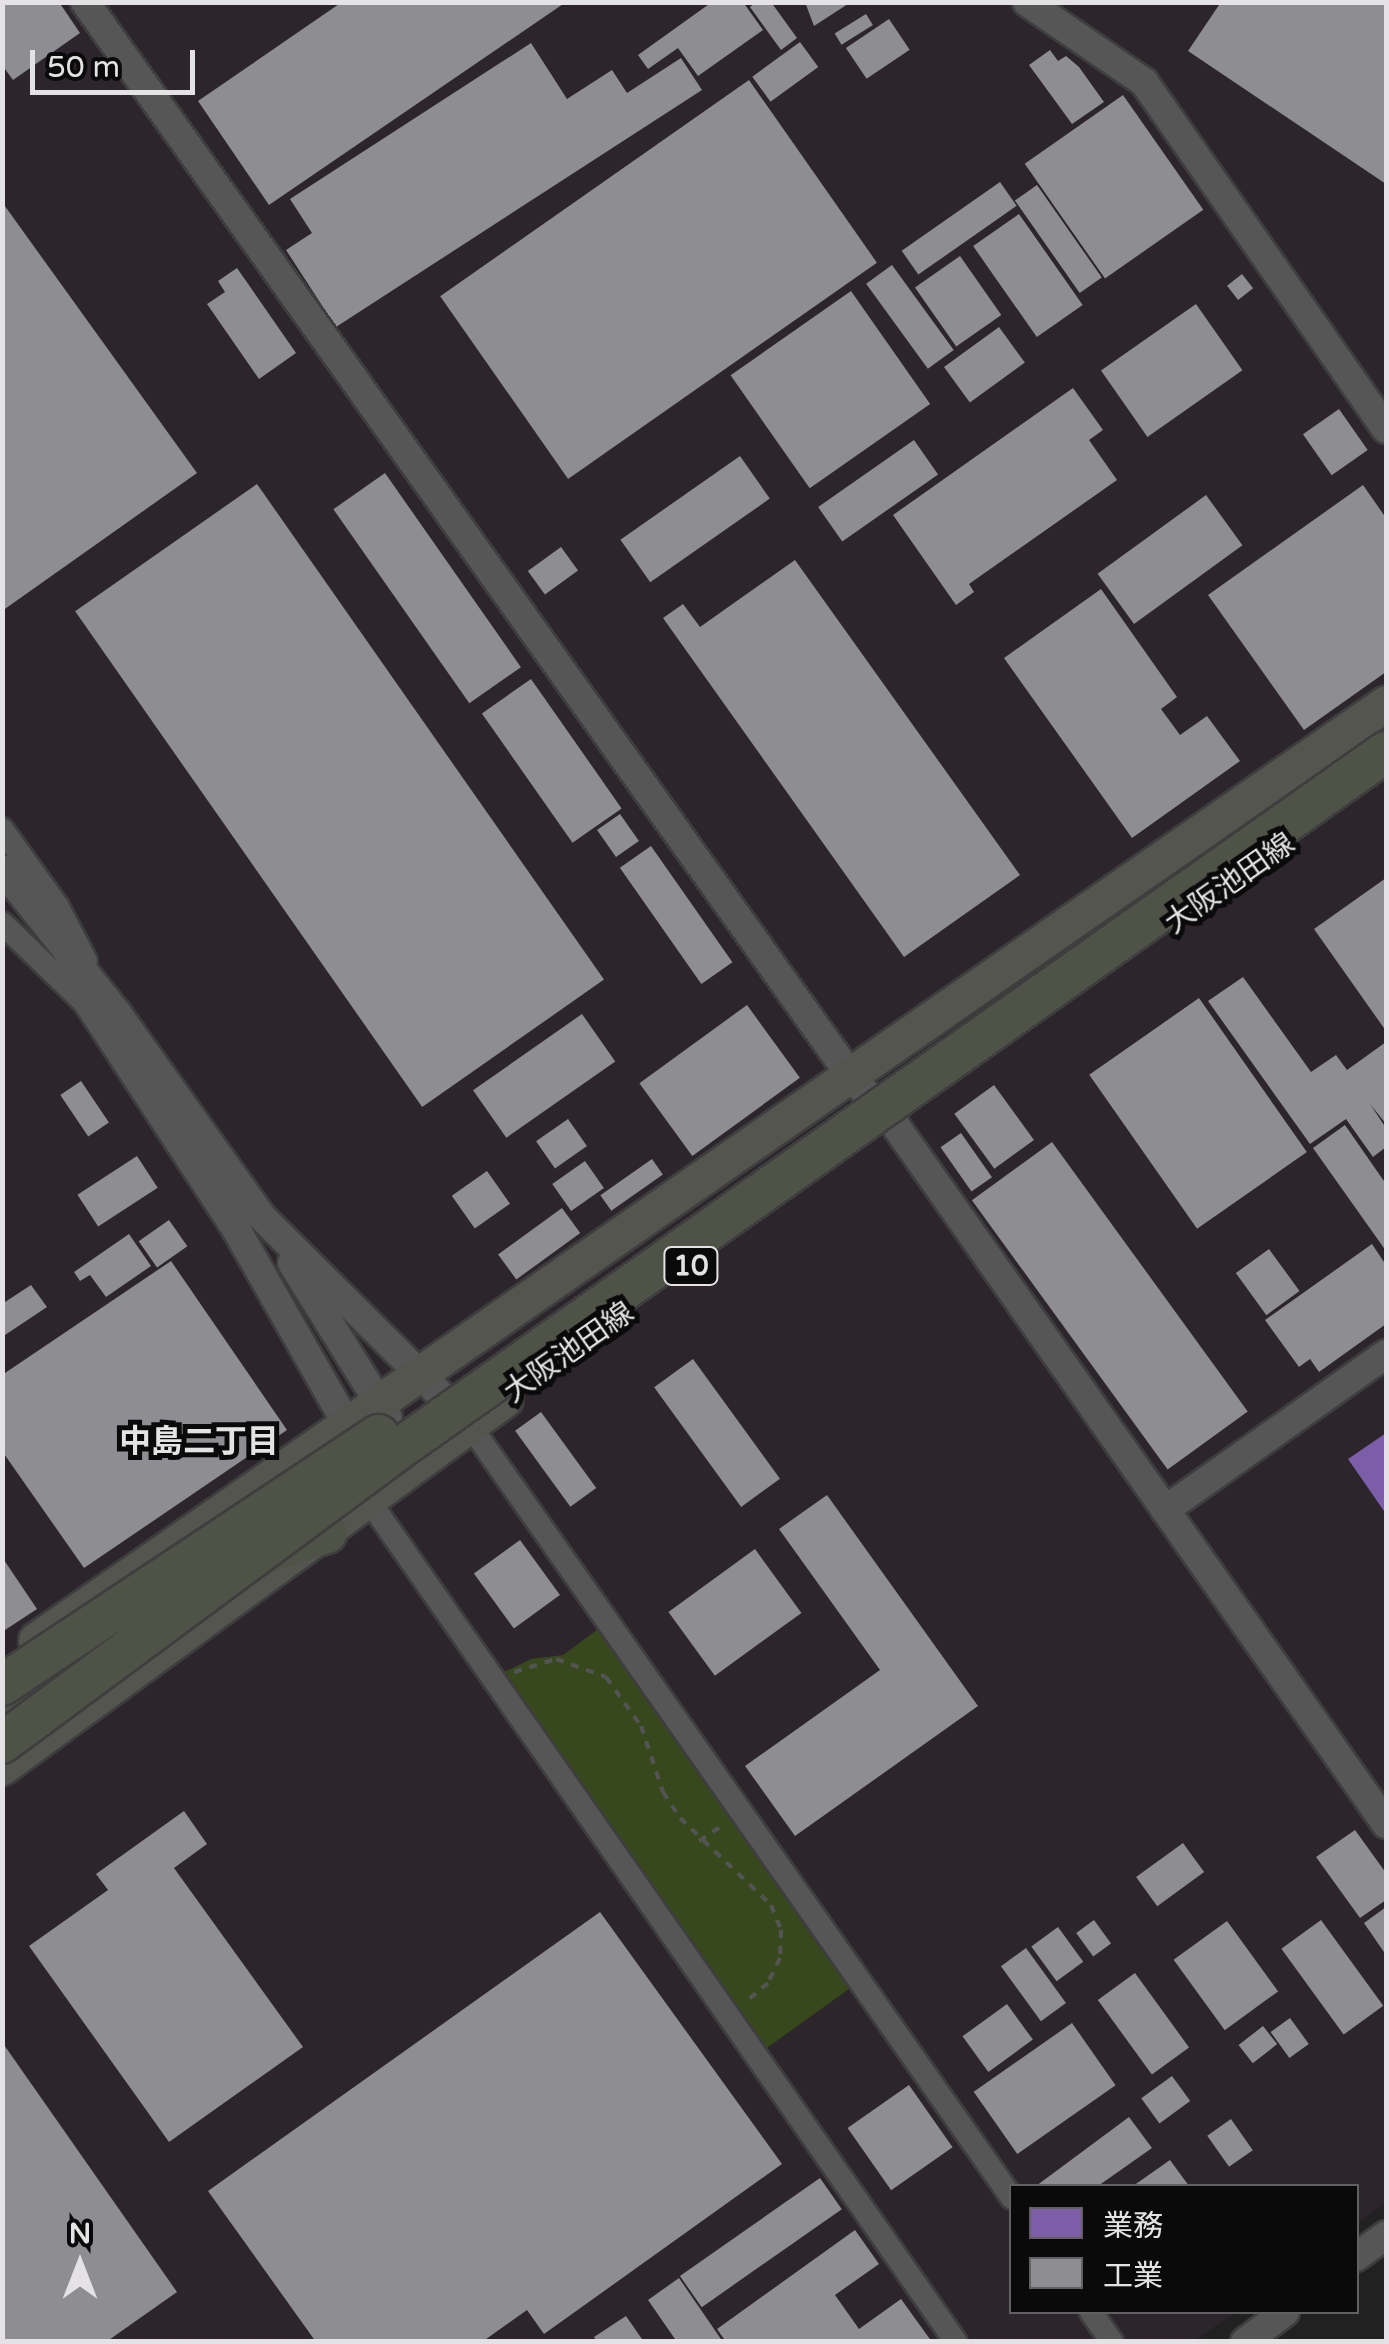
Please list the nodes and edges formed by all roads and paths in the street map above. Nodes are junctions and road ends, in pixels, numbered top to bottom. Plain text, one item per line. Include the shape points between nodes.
1 (85, 2) edge
2 (1027, 2) edge
3 (1386, 429) edge
4 (1386, 704) edge
5 (1386, 725) edge
6 (1386, 752) edge
7 (1386, 774) edge
8 (2, 829) edge
9 (2, 869) edge
10 (2, 924) edge
11 (99, 1004) junction
12 (853, 1079) junction
13 (893, 1122) junction
14 (262, 1216) junction
15 (1386, 1354) edge
16 (418, 1372) junction
17 (380, 1397) junction
18 (345, 1421) junction
19 (470, 1424) junction
20 (366, 1504) junction
21 (1165, 1510) junction
22 (327, 1533) junction
23 (608, 1662) dead end
24 (2, 1664) edge
25 (596, 1670) junction
26 (2, 1685) edge
27 (494, 1686) junction
28 (2, 1717) edge
29 (2, 1743) edge
30 (2, 1766) edge
31 (1386, 1824) edge
32 (720, 1827) dead end
33 (699, 1841) junction
34 (726, 2016) junction
35 (1009, 2194) edge
36 (1386, 2235) edge
37 (1359, 2255) edge
38 (1092, 2314) edge
39 (1281, 2314) edge
40 (956, 2342) edge
41 (1112, 2342) edge
42 (1245, 2342) edge

1 - 12 street
2 - 3 street via 1144,82
4 - 12 main road, 大阪池田線 / 10
5 - 26 highway, bridge via 388,1429
6 - 29 highway, bridge via 406,1444
7 - 13 main road, 大阪池田線 / 10
8 - 11 street via 58,907
9 - 11 street
10 - 11 street
11 - 14 street
11 - 18 street
12 - 13 street
12 - 16 main road, 大阪池田線 / 10
13 - 19 main road, 大阪池田線 / 10
13 - 21 street
14 - 16 street
14 - 17 street
15 - 21 street
16 - 17 main road, 大阪池田線 / 10
16 - 19 street
17 - 18 main road, 大阪池田線 / 10
17 - 20 street via 391,1452
18 - 20 street
18 - 24 main road, 大阪池田線 / 10
19 - 20 main road, 大阪池田線 / 10
19 - 35 street
20 - 22 main road, 大阪池田線 / 10
20 - 27 street
21 - 31 street
22 - 28 highway via 222,1567
22 - 30 main road, 大阪池田線 / 10
23 - 25 path
25 - 27 path via 569,1659 543,1660
25 - 33 path via 642,1726 663,1792
27 - 34 street
32 - 33 path
33 - 34 path via 763,1895 781,1930 780,1958 768,1983
34 - 40 street
36 - 37 street
38 - 41 street
39 - 42 street

